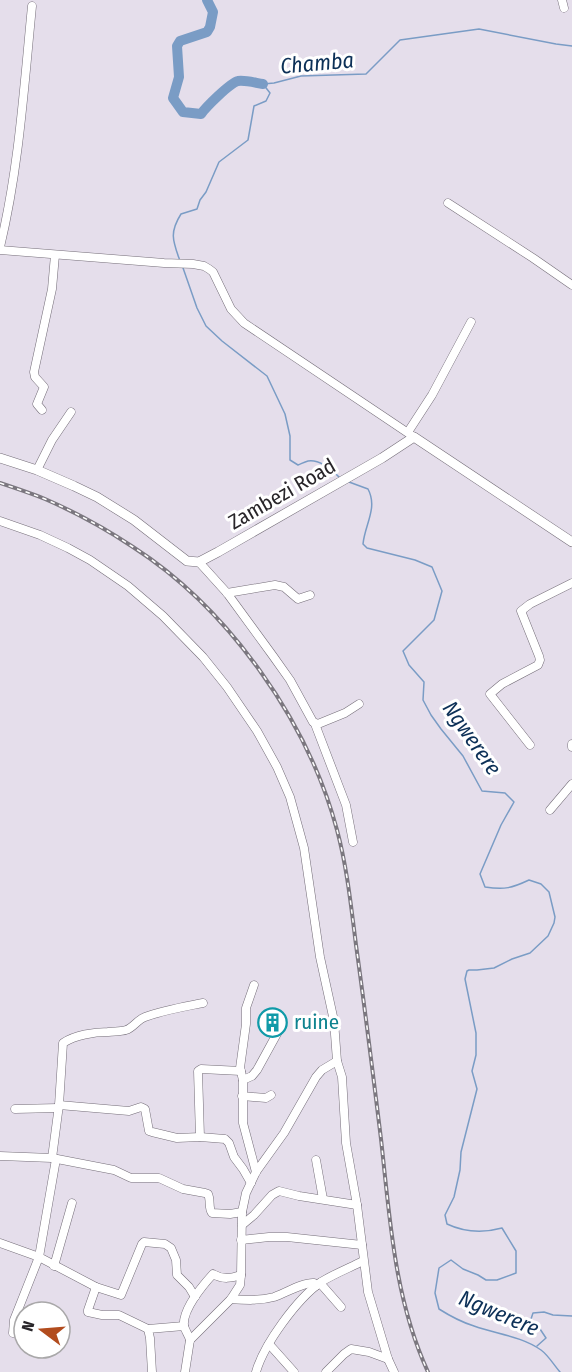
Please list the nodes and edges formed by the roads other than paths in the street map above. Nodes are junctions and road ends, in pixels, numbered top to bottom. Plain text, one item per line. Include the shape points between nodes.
1 (32, 6) dead end
2 (448, 203) dead end
3 (0, 249) edge
4 (55, 255) junction
5 (572, 285) edge
6 (471, 322) dead end
7 (42, 410) dead end
8 (71, 412) dead end
9 (411, 434) junction
10 (0, 458) edge
11 (37, 470) junction
12 (0, 521) edge
13 (572, 542) edge
14 (199, 562) junction
15 (572, 583) edge
16 (227, 593) junction
17 (310, 595) dead end
18 (359, 704) dead end
19 (315, 724) junction
20 (531, 745) dead end
21 (572, 784) edge
22 (550, 810) dead end
23 (353, 842) dead end
24 (254, 985) dead end
25 (203, 1003) dead end
26 (279, 1030) dead end
27 (337, 1061) junction
28 (241, 1071) junction
29 (243, 1080) junction
30 (271, 1095) dead end
31 (242, 1096) junction
32 (58, 1107) junction
33 (15, 1109) dead end
34 (200, 1137) junction
35 (0, 1156) edge
36 (54, 1159) junction
37 (316, 1160) dead end
38 (256, 1172) junction
39 (250, 1183) junction
40 (323, 1199) junction
41 (72, 1203) dead end
42 (357, 1205) junction
43 (242, 1212) junction
44 (242, 1225) junction
45 (241, 1240) junction
46 (0, 1243) edge
47 (362, 1245) junction
48 (39, 1257) junction
49 (363, 1261) junction
50 (54, 1266) junction
51 (241, 1275) junction
52 (318, 1284) junction
53 (96, 1287) junction
54 (195, 1297) junction
55 (231, 1299) junction
56 (22, 1300) edge
57 (341, 1307) dead end
58 (184, 1326) junction
59 (148, 1329) junction
60 (190, 1340) junction
61 (269, 1344) junction
62 (388, 1359) junction
63 (152, 1372) edge
64 (185, 1372) edge
65 (256, 1372) edge
66 (294, 1372) edge
67 (326, 1372) edge
68 (394, 1372) edge

1 - 3 street via 17,160
2 - 5 street
3 - 4 street
4 - 7 street via 52,289 34,372 44,387 37,404
4 - 9 street via 204,266 213,272 231,309 244,323
6 - 9 street
8 - 11 street
9 - 13 main road
9 - 14 main road, Zambezi Road via 382,458
10 - 11 main road
11 - 14 main road via 98,497 188,561
12 - 27 street via 68,548 128,586 203,657 257,730 290,797 304,848 334,1021
14 - 16 street
15 - 20 street via 522,610 540,660 538,665 490,694
16 - 17 street via 275,585 298,599
16 - 19 street via 290,680
18 - 19 street
19 - 23 street via 346,805
21 - 22 street
24 - 28 street via 246,1008
25 - 32 street via 141,1018 129,1030 92,1034 63,1043
26 - 29 street via 257,1070
27 - 38 street via 316,1077
27 - 42 street
28 - 29 street
28 - 34 street via 199,1069
29 - 31 street
30 - 31 street
31 - 38 street via 244,1132
32 - 33 street
32 - 34 street via 129,1111 141,1107 145,1109 149,1131 177,1138
32 - 36 street
34 - 39 street via 228,1140
35 - 36 street
36 - 43 street via 114,1170 131,1178 163,1179 180,1188 208,1194 212,1213
36 - 48 street
37 - 40 street
38 - 39 street
39 - 43 street
40 - 42 street
40 - 44 street via 276,1192
41 - 50 street
42 - 47 street
43 - 44 street
44 - 45 street
45 - 47 street via 287,1237
45 - 51 street
46 - 48 street
47 - 49 street
48 - 50 street
48 - 56 street
49 - 52 street
49 - 62 street via 368,1293
50 - 53 street
51 - 54 street via 222,1278 213,1274
51 - 55 street
52 - 55 street via 310,1282 268,1298
52 - 57 street
52 - 61 street via 292,1310
53 - 54 street via 121,1295 144,1242 169,1245 177,1275
53 - 59 street via 88,1312 118,1315
54 - 58 street
55 - 60 street
58 - 59 street
58 - 60 street
59 - 63 street
60 - 64 street
61 - 65 street
61 - 66 street
62 - 67 street via 351,1349
62 - 68 street

